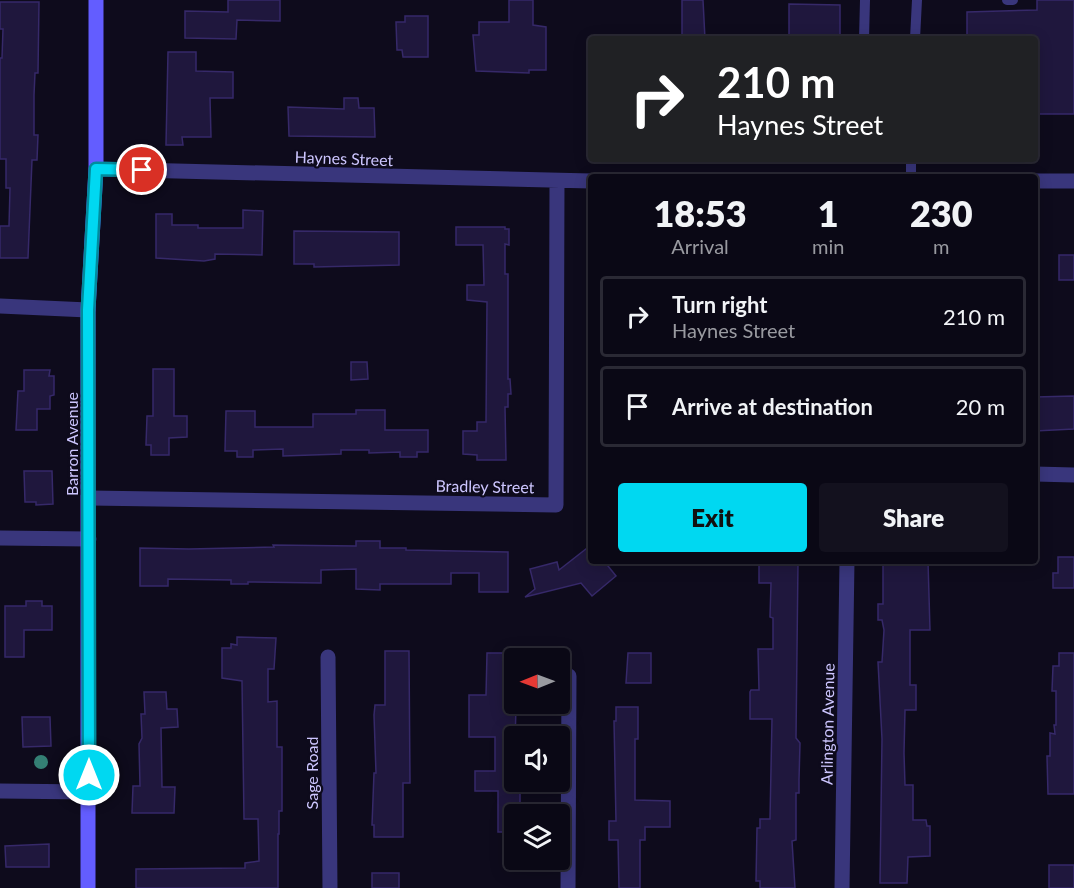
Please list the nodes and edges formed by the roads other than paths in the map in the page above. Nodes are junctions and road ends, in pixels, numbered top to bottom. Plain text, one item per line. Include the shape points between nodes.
1 (96, 0) edge
2 (865, 0) edge
3 (917, 0) edge
4 (1007, 0) edge
5 (1013, 0) edge
6 (864, 36) edge
7 (915, 36) edge
8 (96, 169) junction
9 (557, 181) junction
10 (588, 181) edge
11 (1038, 182) edge
12 (1074, 182) edge
13 (0, 306) edge
14 (88, 310) junction
15 (1038, 474) edge
16 (1074, 475) edge
17 (90, 498) junction
18 (0, 538) edge
19 (89, 539) junction
20 (847, 564) edge
21 (328, 657) dead end
22 (569, 714) edge
23 (0, 791) edge
24 (89, 792) junction
25 (88, 888) edge
26 (330, 888) edge
27 (568, 888) edge
28 (842, 888) edge

1 - 8 main road, Barron Avenue
2 - 6 lane
3 - 7 lane
4 - 5 lane
8 - 9 street, Haynes Street
8 - 14 main road, Barron Avenue
9 - 10 street, Haynes Street
9 - 17 street, Bradley Street via 556,505
11 - 12 street
13 - 14 street
14 - 17 main road, Barron Avenue
15 - 16 street
17 - 19 main road, Barron Avenue
18 - 19 street
19 - 24 main road, Barron Avenue
20 - 28 street, Arlington Avenue
21 - 26 street, Sage Road
22 - 27 street
23 - 24 street
24 - 25 main road, Barron Avenue

